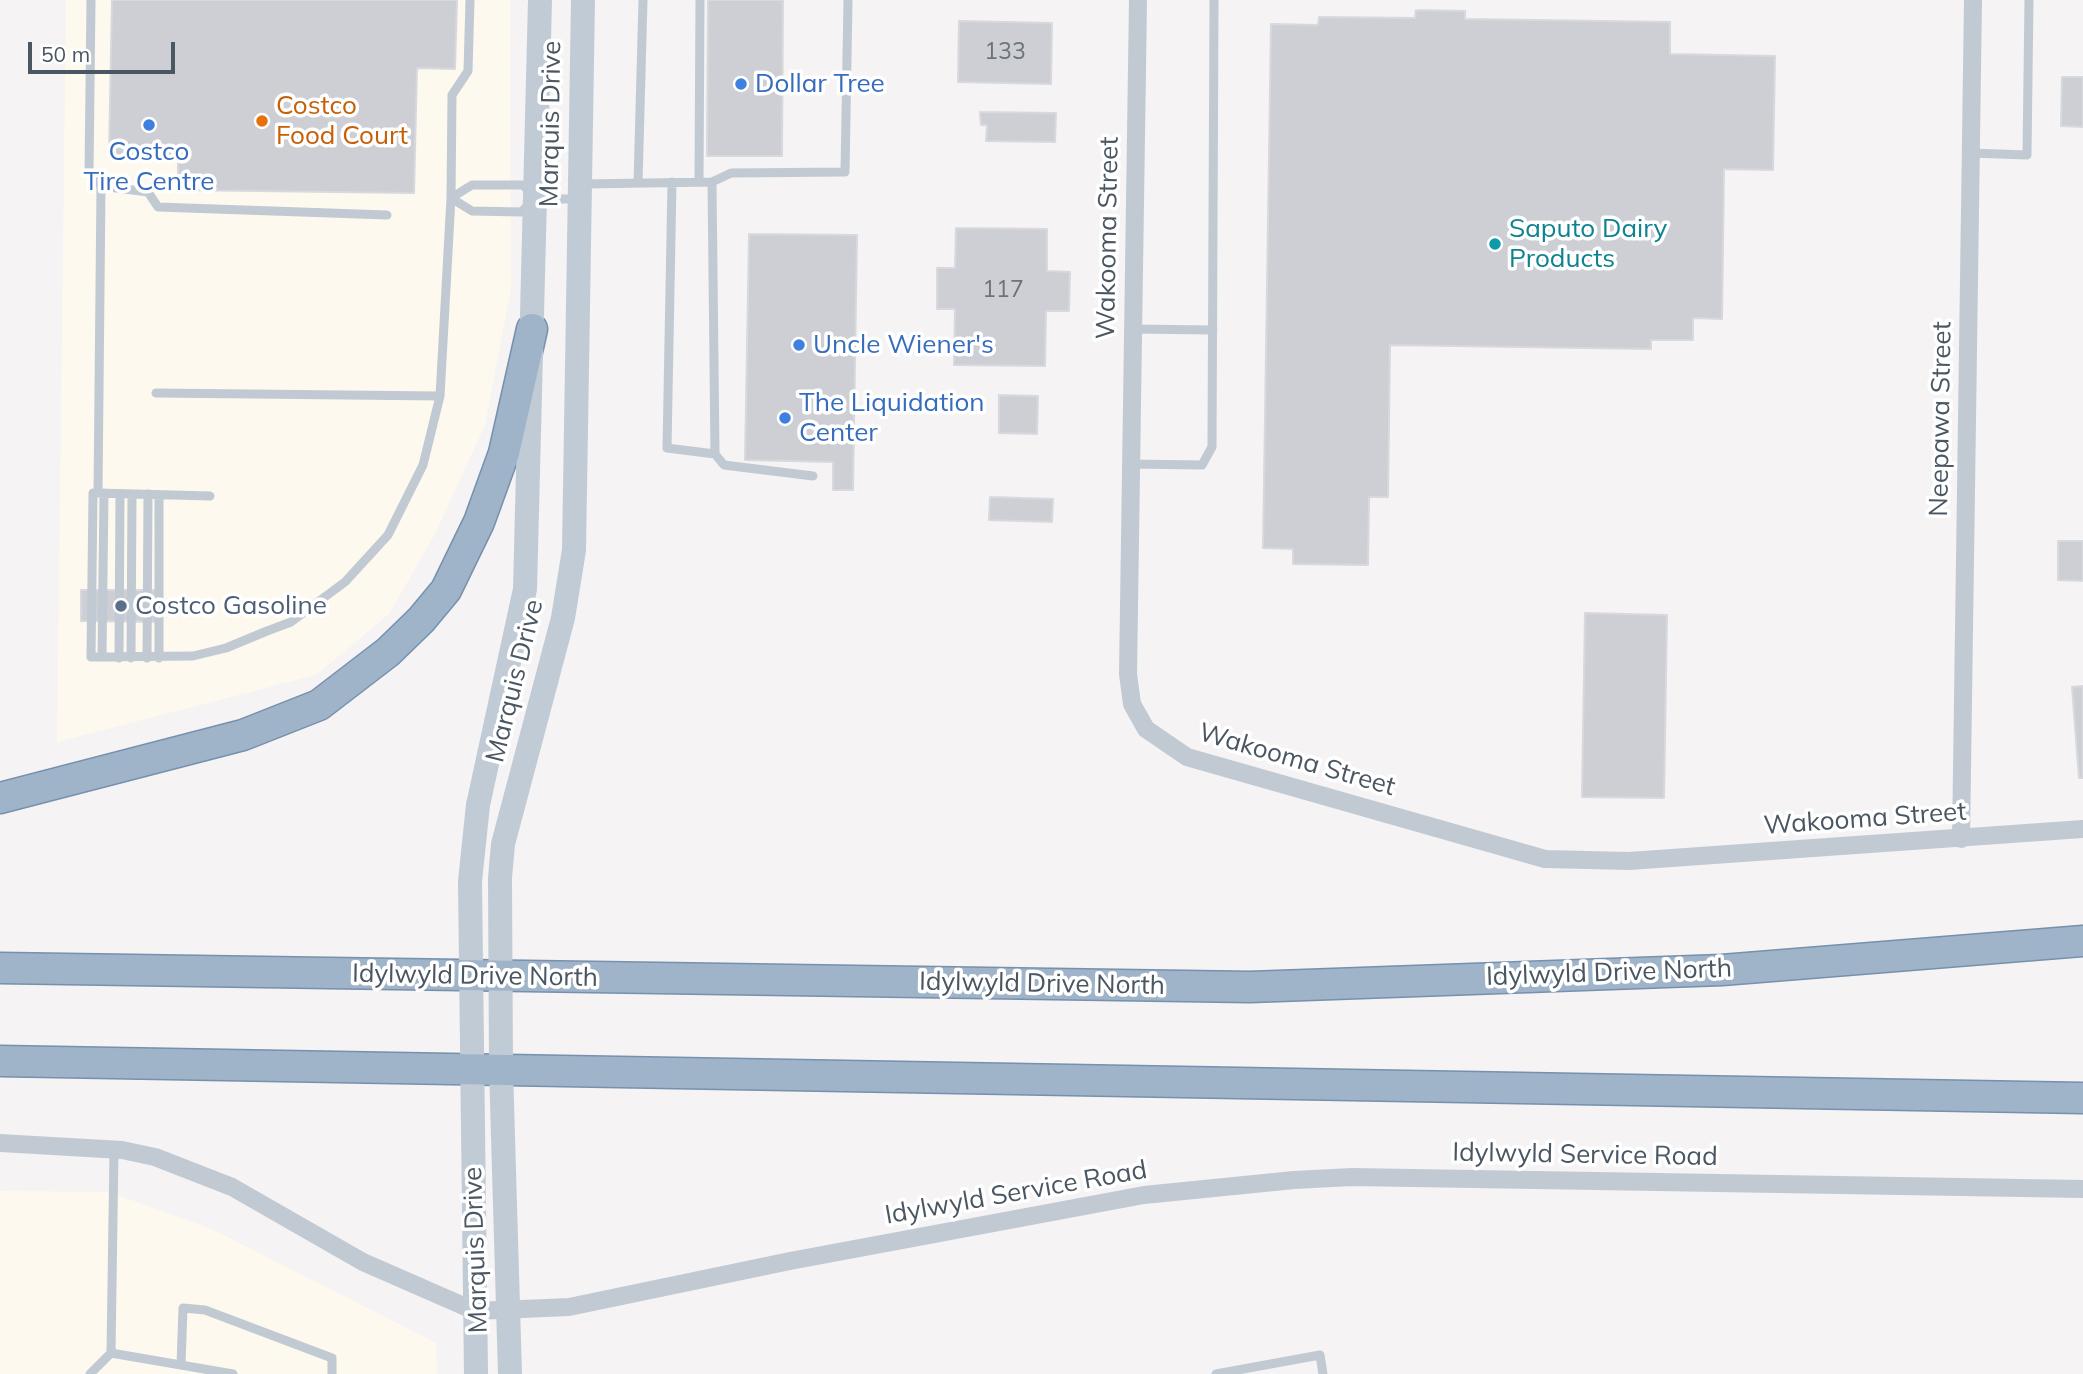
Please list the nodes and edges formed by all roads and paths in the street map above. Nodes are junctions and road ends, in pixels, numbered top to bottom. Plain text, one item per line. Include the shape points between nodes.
1 (91, 0) edge
2 (470, 0) edge
3 (540, 0) edge
4 (583, 0) edge
5 (643, 0) edge
6 (700, 0) edge
7 (848, 0) edge
8 (1138, 0) edge
9 (1214, 0) edge
10 (1973, 0) edge
11 (2029, 0) edge
12 (1971, 153) junction
13 (672, 182) junction
14 (699, 182) junction
15 (712, 182) junction
16 (638, 183) junction
17 (101, 186) junction
18 (579, 191) junction
19 (451, 198) junction
20 (535, 199) junction
21 (387, 215) dead end
22 (532, 329) junction
23 (1133, 329) junction
24 (1213, 330) junction
25 (156, 393) dead end
26 (440, 396) junction
27 (715, 454) junction
28 (1131, 464) junction
29 (813, 476) dead end
30 (101, 493) junction
31 (120, 494) junction
32 (132, 494) junction
33 (148, 494) junction
34 (159, 495) junction
35 (210, 496) dead end
36 (119, 658) junction
37 (131, 658) junction
38 (147, 658) junction
39 (159, 658) junction
40 (0, 799) edge
41 (2083, 829) edge
42 (1961, 839) junction
43 (2083, 941) edge
44 (0, 968) edge
45 (486, 976) junction
46 (0, 1061) edge
47 (471, 1068) junction
48 (501, 1069) junction
49 (2083, 1098) edge
50 (0, 1143) edge
51 (114, 1150) junction
52 (2083, 1189) edge
53 (475, 1311) junction
54 (507, 1311) junction
55 (111, 1353) junction
56 (181, 1365) junction
57 (90, 1374) edge
58 (233, 1374) edge
59 (332, 1374) edge
60 (476, 1374) edge
61 (510, 1374) edge
62 (1216, 1374) edge
63 (1323, 1374) edge

1 - 17 lane via 89,173
2 - 19 lane via 468,71 452,95
3 - 20 main road, Marquis Drive
4 - 18 main road, Marquis Drive
5 - 16 lane
6 - 14 lane
7 - 15 lane via 845,172 731,173
8 - 23 street, Wakooma Street
9 - 24 lane
10 - 12 street, Neepawa Street
11 - 12 lane via 2027,155
12 - 42 street, Neepawa Street
13 - 14 lane
13 - 16 lane
13 - 27 lane via 667,448
14 - 15 lane
15 - 27 lane
16 - 18 lane
17 - 21 lane via 148,192 158,207
17 - 30 lane
18 - 20 lane
18 - 45 main road, Marquis Drive via 574,550 564,618 503,844
19 - 20 lane via 472,211 521,212
19 - 20 lane via 472,185 523,185
19 - 26 lane
20 - 22 main road, Marquis Drive
22 - 40 highway via 504,453 479,522 446,590 388,652 319,705 243,735
22 - 45 main road, Marquis Drive via 525,589 478,805 470,881
23 - 24 lane
23 - 28 street, Wakooma Street
24 - 28 lane via 1212,447 1202,465
25 - 26 lane
26 - 39 lane via 423,465 388,535 345,582 291,622 226,648
27 - 29 lane via 724,465
28 - 42 street, Wakooma Street via 1128,652 1132,704 1146,729 1187,757 1545,859 1629,861
30 - 31 lane
30 - 36 lane via 102,657
31 - 32 lane
31 - 36 lane
32 - 33 lane
32 - 37 lane
33 - 34 lane
33 - 38 lane
34 - 35 lane
34 - 39 lane
36 - 37 lane
37 - 38 lane
38 - 39 lane
41 - 42 street, Wakooma Street
43 - 45 highway, Idylwyld Drive North via 1722,970 1250,987
44 - 45 highway, Idylwyld Drive North
45 - 47 main road, Marquis Drive
45 - 48 main road, Marquis Drive
46 - 47 highway
47 - 48 highway
47 - 53 main road, Marquis Drive
48 - 49 highway
48 - 54 main road, Marquis Drive
50 - 51 street, Idylwyld Service Road
51 - 53 street, Idylwyld Service Road via 155,1157 208,1176 363,1262
51 - 55 lane
52 - 54 street, Idylwyld Service Road via 1352,1177 1294,1180 1144,1195 604,1300
53 - 54 street, Idylwyld Service Road
53 - 60 main road, Marquis Drive
54 - 61 main road, Marquis Drive
55 - 56 lane
55 - 57 lane
56 - 58 lane
56 - 59 lane via 183,1308 205,1310 332,1358
62 - 63 lane via 1320,1355

